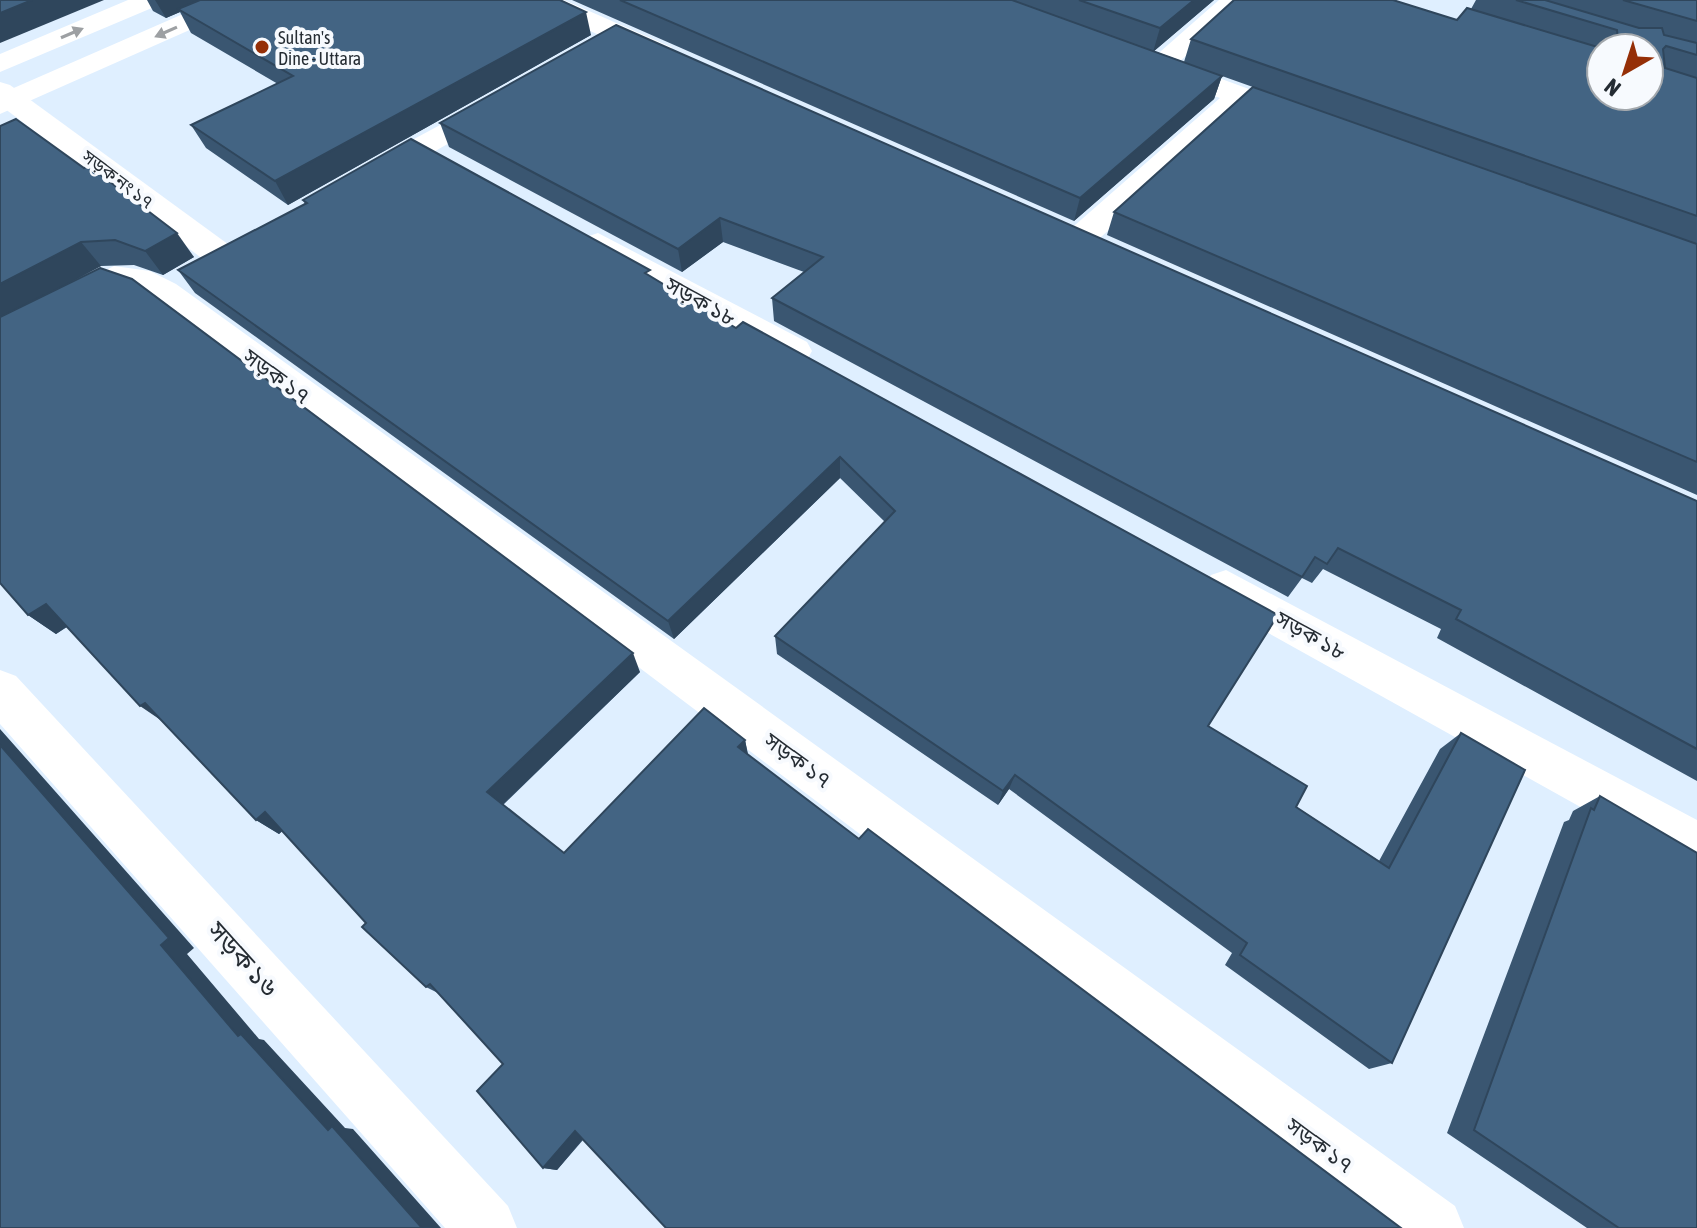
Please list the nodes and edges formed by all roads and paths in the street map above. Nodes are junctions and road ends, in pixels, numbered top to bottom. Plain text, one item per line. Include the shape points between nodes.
1 (150, 0) edge
2 (237, 0) edge
3 (543, 0) edge
4 (1235, 0) edge
5 (1128, 55) edge
6 (0, 64) edge
7 (691, 66) edge
8 (1158, 66) junction
9 (527, 87) edge
10 (1240, 95) junction
11 (4, 99) edge
12 (1329, 128) edge
13 (421, 147) junction
14 (463, 170) edge
15 (342, 191) edge
16 (561, 224) edge
17 (1078, 240) edge
18 (205, 269) junction
19 (0, 339) edge
20 (827, 370) edge
21 (1192, 570) edge
22 (0, 691) edge
23 (1697, 847) edge
24 (486, 1228) edge
25 (1433, 1228) edge

6 -> 1 street
2 -> 11 street
3 - 7 street via 606,42
4 - 8 street
5 - 8 street
8 - 10 street
9 - 13 street
10 - 12 street
10 - 17 street
11 - 18 street, সড়ক নং ১৭
13 - 14 street
13 - 15 street
16 - 20 street, সড়ক ১৮
18 - 19 street via 138,279 114,277
18 - 25 street, সড়ক ১৭
21 - 23 street, সড়ক ১৮
22 - 24 street, সড়ক ১৬

